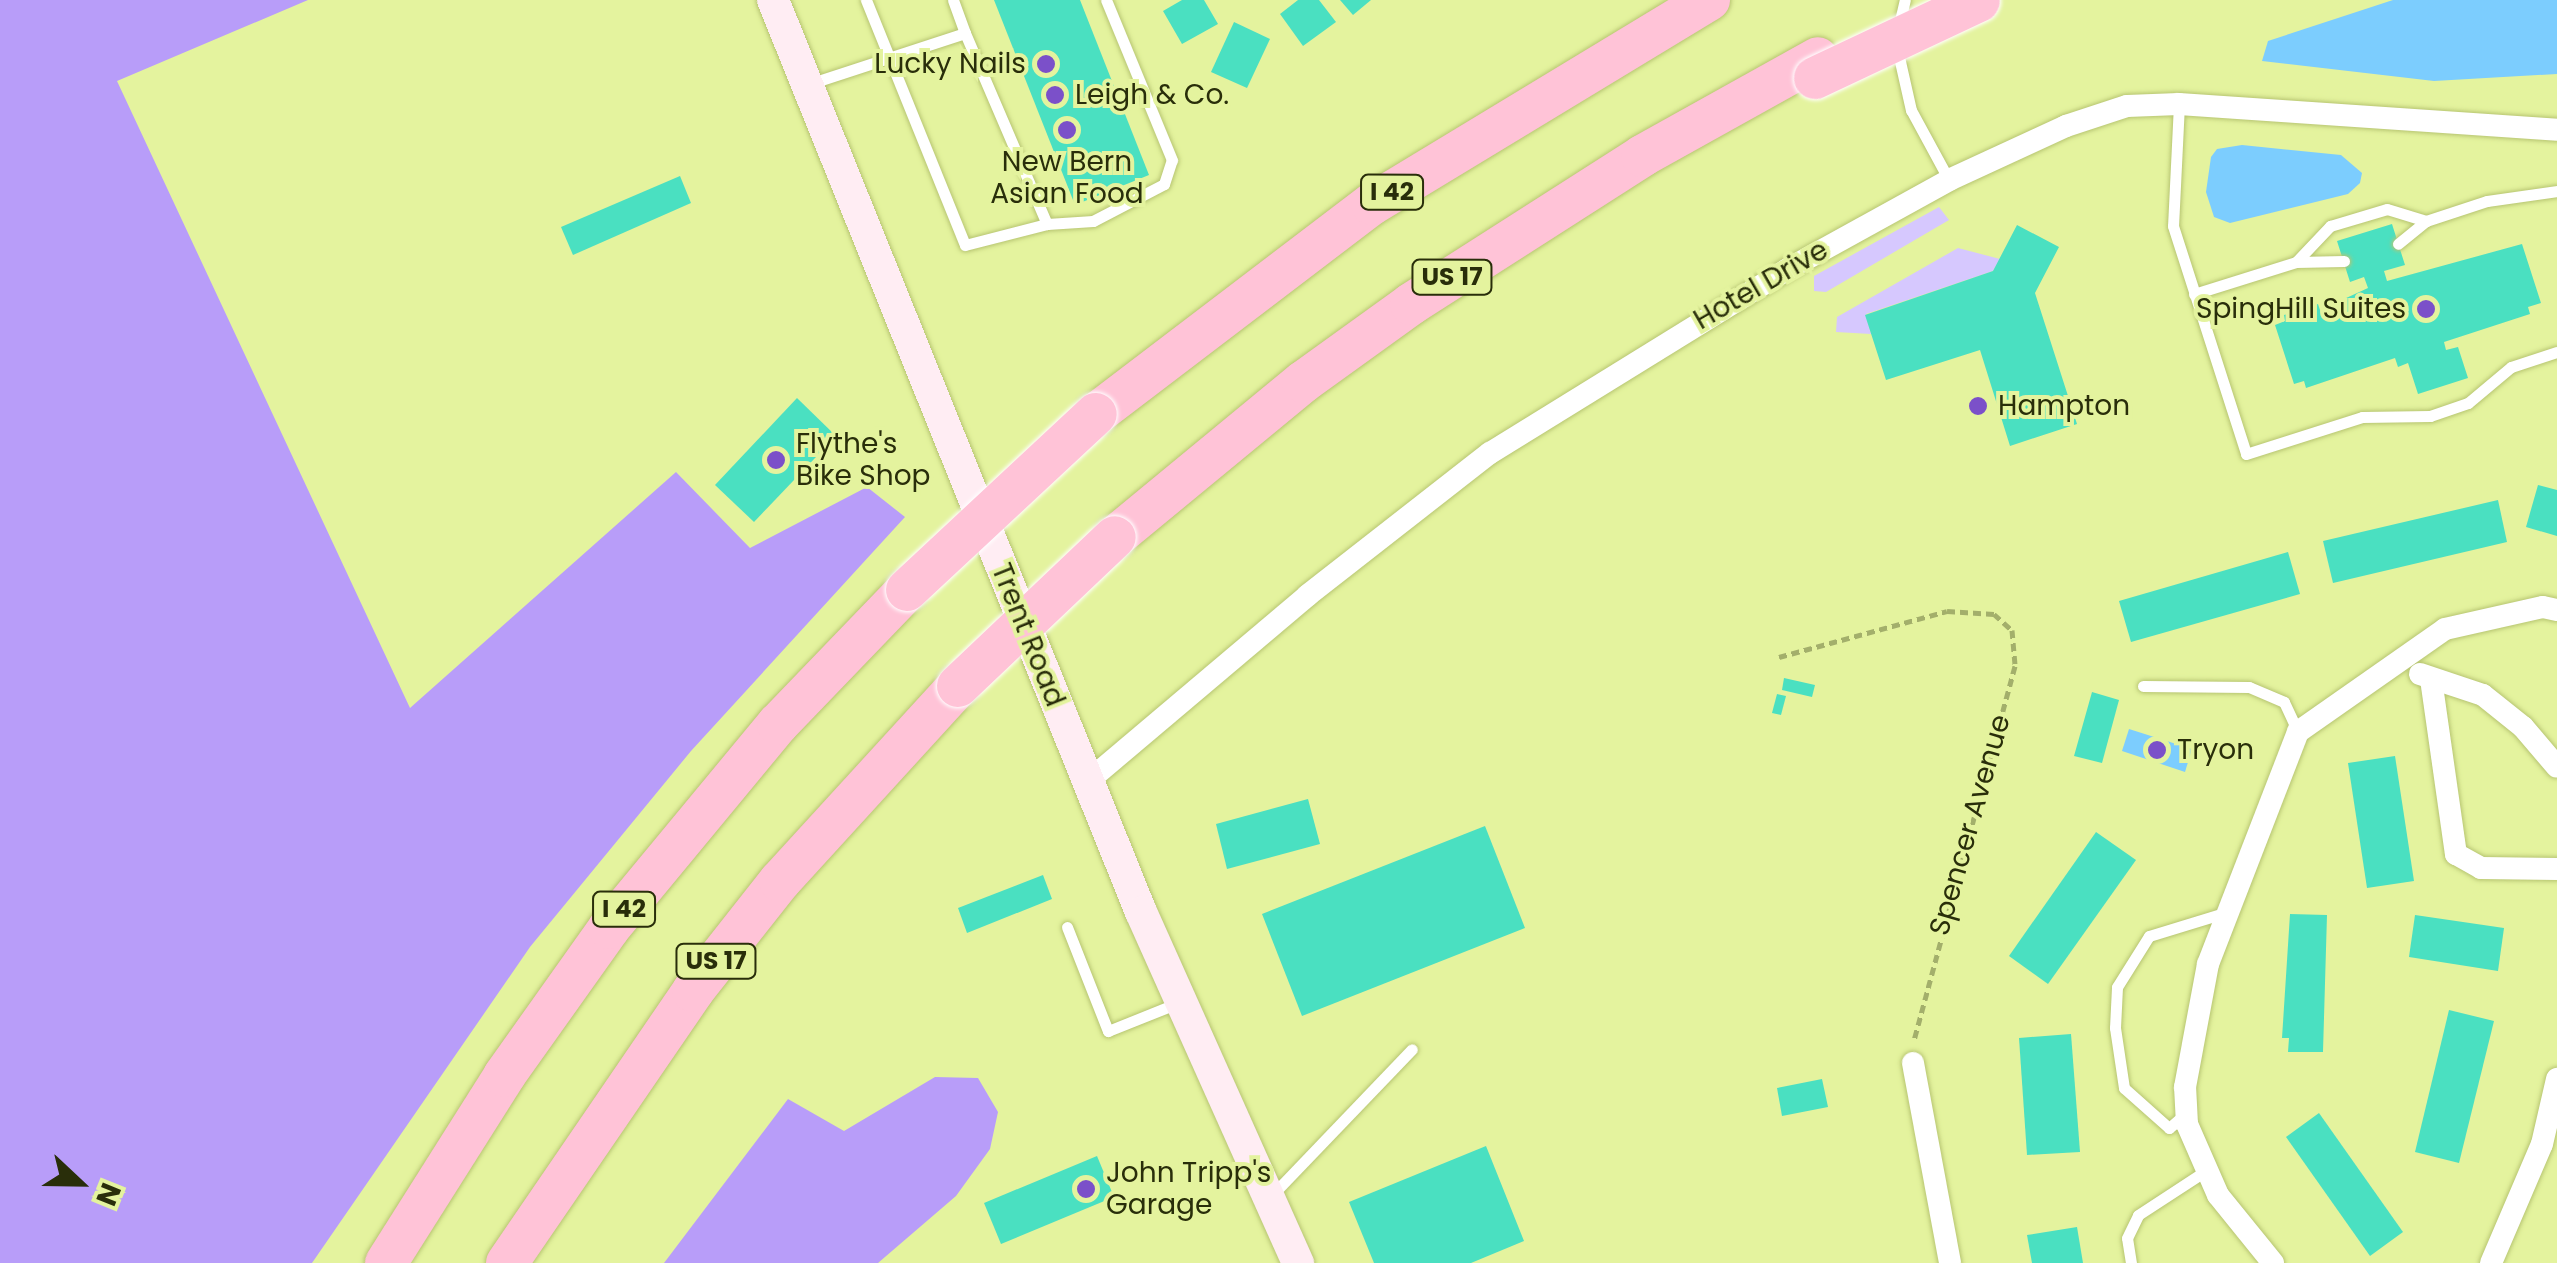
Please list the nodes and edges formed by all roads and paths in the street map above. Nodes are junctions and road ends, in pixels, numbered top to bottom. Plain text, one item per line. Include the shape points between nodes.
1 (774, 0) edge
2 (866, 0) edge
3 (953, 0) edge
4 (1106, 0) edge
5 (1906, 0) edge
6 (1921, 0) edge
7 (1980, 0) edge
8 (1702, 3) edge
9 (966, 32) junction
10 (890, 58) junction
11 (1816, 68) junction
12 (808, 85) junction
13 (2179, 104) junction
14 (2557, 130) edge
15 (1949, 180) junction
16 (2557, 191) edge
17 (2426, 220) junction
18 (1047, 224) junction
19 (2398, 244) dead end
20 (2296, 262) junction
21 (2344, 262) dead end
22 (2194, 294) junction
23 (2557, 352) edge
24 (2557, 610) edge
25 (1779, 657) dead end
26 (2399, 664) junction
27 (2431, 679) junction
28 (2143, 686) dead end
29 (2298, 732) junction
30 (2557, 767) edge
31 (1087, 782) junction
32 (2557, 869) edge
33 (2227, 912) junction
34 (1066, 927) dead end
35 (1182, 1002) junction
36 (1412, 1049) dead end
37 (1913, 1063) joint
38 (2557, 1079) edge
39 (2187, 1112) junction
40 (2207, 1170) junction
41 (1271, 1196) junction
42 (386, 1263) edge
43 (507, 1263) edge
44 (1298, 1263) edge
45 (1950, 1263) edge
46 (2132, 1263) edge
47 (2273, 1263) edge
48 (2491, 1263) edge

1 - 12 street, Trent Road
2 - 10 lane
3 - 9 lane
4 - 18 lane via 1172,160 1164,184 1146,194 1093,221
5 - 15 lane via 1895,63 1911,110
6 - 11 highway, US 17
7 - 11 highway, bridge
8 - 42 highway, I 42, bridge via 1372,204 1096,414 907,590 778,724 620,912 504,1076
9 - 10 lane
9 - 18 lane
10 - 12 lane
10 - 18 lane via 966,245
11 - 43 highway, US 17, bridge via 1642,156 1396,315 1115,537 958,686 780,881 693,990
12 - 31 street, Trent Road
13 - 14 street, Hotel Drive
13 - 15 street, Hotel Drive via 2127,106 2081,121
13 - 22 lane via 2173,226
15 - 31 street, Hotel Drive via 1633,358 1490,452
16 - 17 lane via 2487,201
17 - 19 lane
17 - 20 lane via 2388,209 2330,226
20 - 21 lane
20 - 22 lane
22 - 23 lane via 2246,454 2362,417 2430,416 2468,403 2511,367
24 - 26 street via 2527,610 2445,630
25 - 37 path, Spencer Avenue via 1947,611 1994,614 2012,630 2015,666 1922,991
26 - 27 street
26 - 29 street
27 - 30 street via 2483,695
27 - 32 street via 2456,854 2481,868
28 - 29 lane via 2249,687 2284,702
29 - 33 street
31 - 35 street, Trent Road
33 - 39 street via 2191,1027
33 - 39 lane via 2149,936 2117,987 2114,1028 2124,1088 2170,1128
34 - 35 lane via 1108,1031
35 - 41 street, Trent Road
36 - 41 lane
37 - 45 street
38 - 48 street via 2542,1144
39 - 40 street
40 - 46 lane via 2138,1215 2128,1238
40 - 47 street via 2218,1195
41 - 44 street, Trent Road

